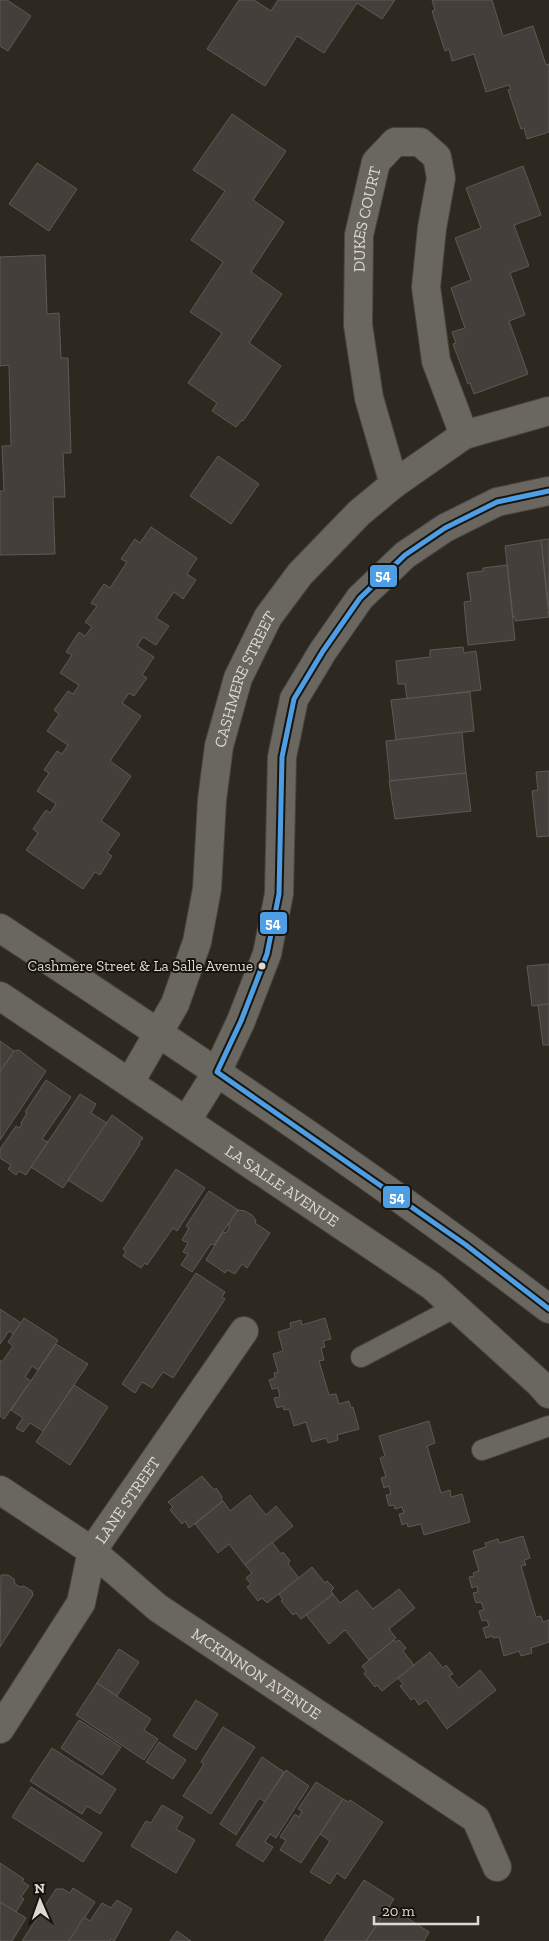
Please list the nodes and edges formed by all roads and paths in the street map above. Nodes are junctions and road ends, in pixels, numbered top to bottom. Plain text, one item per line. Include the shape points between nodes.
1 (549, 411) edge
2 (464, 436) junction
3 (394, 484) junction
4 (549, 491) edge
5 (0, 928) edge
6 (0, 996) edge
7 (159, 1034) junction
8 (217, 1072) junction
9 (130, 1082) junction
10 (187, 1120) junction
11 (456, 1307) junction
12 (549, 1309) edge
13 (244, 1331) dead end
14 (361, 1356) dead end
15 (549, 1394) edge
16 (549, 1426) edge
17 (482, 1450) dead end
18 (0, 1490) edge
19 (92, 1551) junction
20 (0, 1729) edge
21 (497, 1867) dead end

1 - 2 street, CASHMERE STREET
2 - 3 street, CASHMERE STREET
2 - 3 street, DUKES COURT via 436,361 426,287 441,178 437,157 420,142 395,142 376,162 359,235 358,315 369,398
3 - 7 street, CASHMERE STREET via 359,513 300,574 268,617 238,678 220,746 212,800 207,889 197,942 175,1004
4 - 8 street via 497,502 445,528 405,555 360,598 294,699 282,757 279,894 267,954 241,1022
5 - 7 street
6 - 9 street, LA SALLE AVENUE
7 - 8 street
7 - 9 street, CASHMERE STREET
8 - 10 street
8 - 12 street via 466,1245
9 - 10 street, LA SALLE AVENUE
10 - 11 street, LA SALLE AVENUE via 432,1286
11 - 14 lane
11 - 15 street, LA SALLE AVENUE
13 - 19 street, LANE STREET
16 - 17 lane
18 - 19 street, MCKINNON AVENUE
19 - 20 street, LANE STREET via 80,1603
19 - 21 street, MCKINNON AVENUE via 158,1608 476,1819

